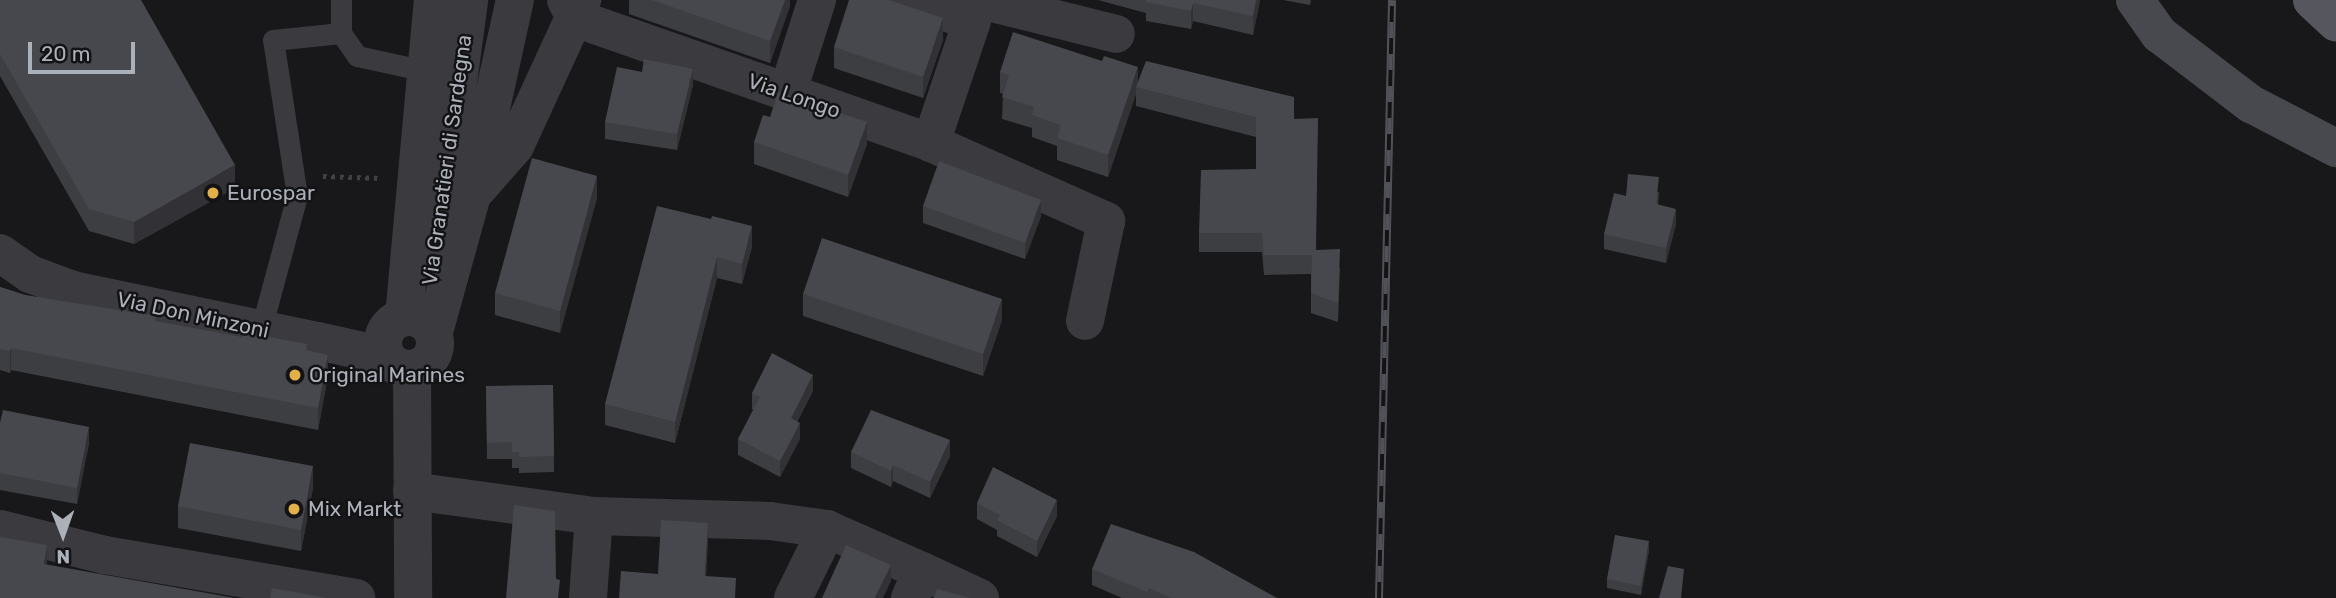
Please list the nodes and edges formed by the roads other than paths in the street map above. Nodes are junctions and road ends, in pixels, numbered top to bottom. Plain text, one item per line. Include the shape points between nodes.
1 (341, 0) edge
2 (433, 0) edge
3 (470, 0) edge
4 (515, 0) edge
5 (817, 0) edge
6 (2135, 0) edge
7 (2312, 0) edge
8 (954, 5) edge
9 (574, 6) edge
10 (2336, 22) edge
11 (341, 33) junction
12 (1116, 34) dead end
13 (441, 74) junction
14 (787, 94) junction
15 (931, 144) junction
16 (2336, 148) edge
17 (472, 195) junction
18 (0, 253) edge
19 (1085, 321) dead end
20 (420, 323) junction
21 (261, 329) junction
22 (401, 366) junction
23 (412, 491) junction
24 (594, 516) junction
25 (0, 528) edge
26 (827, 529) junction
27 (916, 585) edge
28 (356, 598) edge
29 (413, 598) edge
30 (588, 598) edge
31 (793, 598) edge
32 (980, 598) edge

1 - 11 lane
2 - 13 street, Via Granatieri di Sardegna
3 - 13 street, Via Granatieri di Sardegna
4 - 17 street
5 - 14 street
6 - 16 main road via 2159,34 2251,104
7 - 10 main road
8 - 12 street
8 - 15 street
9 - 14 street, Via Longo
9 - 17 street, Via Longo via 515,146
11 - 13 lane via 357,56
11 - 21 lane via 274,40 297,196
13 - 20 street, Via Granatieri di Sardegna
14 - 15 street, Via Longo
15 - 19 street, Via Longo via 1107,221
17 - 20 street
18 - 21 street, Via Don Minzoni via 30,274 73,290
20 - 22 street via 393,321 382,341
21 - 22 street, Via Don Minzoni via 385,356
22 - 23 street
23 - 24 street
23 - 29 street
24 - 26 street via 770,522
24 - 30 street
25 - 28 street via 105,555
26 - 27 street
26 - 31 street
27 - 32 street

